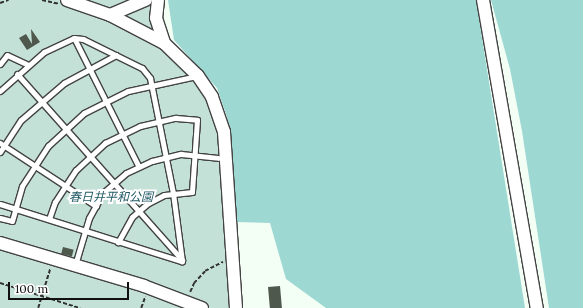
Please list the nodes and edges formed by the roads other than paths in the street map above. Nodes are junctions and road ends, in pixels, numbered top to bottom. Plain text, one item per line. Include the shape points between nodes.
1 (67, 0) edge
2 (146, 0) edge
3 (158, 0) edge
4 (483, 0) edge
5 (131, 3) edge
6 (110, 15) junction
7 (74, 38) junction
8 (164, 43) junction
9 (116, 55) junction
10 (0, 64) edge
11 (28, 64) junction
12 (90, 69) junction
13 (17, 74) junction
14 (198, 76) junction
15 (151, 86) junction
16 (0, 91) edge
17 (107, 101) junction
18 (42, 102) junction
19 (159, 122) junction
20 (65, 129) junction
21 (122, 134) junction
22 (2, 144) edge
23 (0, 152) edge
24 (195, 156) junction
25 (90, 157) junction
26 (167, 158) junction
27 (218, 158) dead end
28 (35, 166) junction
29 (139, 167) junction
30 (115, 183) junction
31 (66, 186) junction
32 (173, 193) junction
33 (0, 204) edge
34 (96, 206) junction
35 (15, 209) junction
36 (139, 210) junction
37 (0, 218) edge
38 (49, 219) junction
39 (84, 232) junction
40 (118, 242) junction
41 (0, 244) edge
42 (182, 261) junction
43 (75, 265) junction
44 (202, 308) edge
45 (236, 308) edge
46 (537, 308) edge

1 - 6 street
2 - 5 street
3 - 8 street via 156,18
4 - 46 street
5 - 6 street
6 - 8 street
7 - 9 lane via 83,38
7 - 11 lane via 44,52
7 - 12 lane
8 - 14 street
9 - 12 lane
9 - 15 lane via 142,68 150,78
10 - 11 lane via 7,55
11 - 13 lane
12 - 17 lane
12 - 18 lane via 64,83
13 - 16 lane
13 - 18 lane
14 - 15 lane
14 - 45 street via 212,97 224,132
15 - 17 lane via 128,91
15 - 19 lane
17 - 20 lane via 84,113
17 - 21 lane
18 - 20 lane
18 - 22 lane via 21,120
19 - 21 lane
19 - 24 lane via 176,118 197,120
19 - 26 lane
20 - 25 lane
20 - 28 lane via 48,146
21 - 25 lane via 105,143
21 - 29 lane
22 - 23 lane
22 - 28 lane
24 - 26 lane via 181,154
24 - 27 lane
24 - 32 lane via 192,192
25 - 30 lane
25 - 31 lane via 76,170
26 - 29 lane
26 - 32 lane
28 - 31 lane
28 - 35 lane via 22,186
29 - 30 lane
30 - 34 lane
30 - 36 lane
31 - 34 lane
31 - 38 lane via 54,202
32 - 36 lane via 164,195
32 - 42 lane
33 - 35 lane
34 - 39 lane
35 - 37 lane via 12,221
35 - 38 lane
36 - 40 lane
36 - 42 lane
38 - 39 lane
39 - 40 lane
39 - 43 lane
40 - 42 lane
41 - 43 street
43 - 44 street via 144,286

